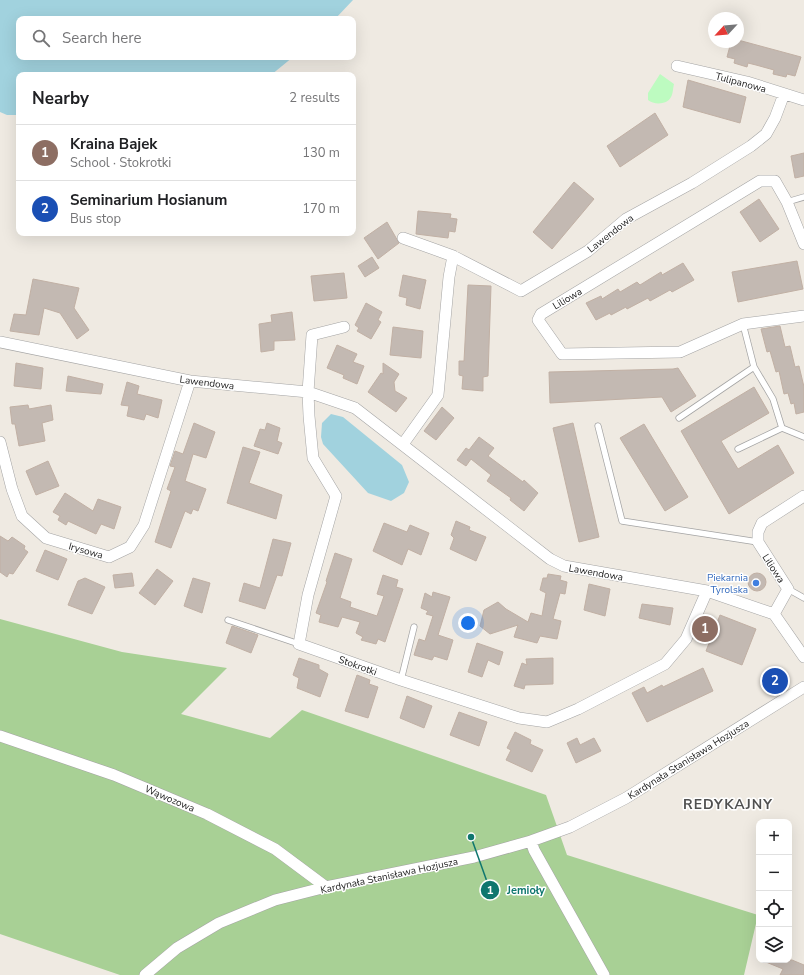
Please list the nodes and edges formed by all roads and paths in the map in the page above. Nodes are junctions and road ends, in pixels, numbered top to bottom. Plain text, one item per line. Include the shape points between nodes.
1 (677, 66) dead end
2 (784, 94) junction
3 (804, 100) edge
4 (804, 197) edge
5 (787, 202) junction
6 (403, 238) dead end
7 (804, 244) edge
8 (453, 256) junction
9 (804, 316) edge
10 (743, 324) junction
11 (344, 327) dead end
12 (0, 342) edge
13 (754, 367) junction
14 (190, 381) junction
15 (308, 392) junction
16 (679, 418) dead end
17 (598, 426) dead end
18 (782, 428) junction
19 (804, 437) edge
20 (0, 442) edge
21 (402, 444) junction
22 (738, 449) dead end
23 (804, 496) edge
24 (758, 542) junction
25 (788, 589) junction
26 (707, 592) junction
27 (804, 598) edge
28 (774, 614) junction
29 (228, 620) dead end
30 (414, 627) dead end
31 (300, 644) junction
32 (804, 657) edge
33 (401, 680) junction
34 (804, 686) edge
35 (0, 736) edge
36 (531, 841) junction
37 (326, 887) junction
38 (145, 975) edge
39 (604, 975) edge

1 - 2 street, Tulipanowa via 747,82
2 - 3 street, Tulipanowa
2 - 8 street, Lawendowa via 766,134 751,146 692,183 626,219 588,251 521,291
4 - 5 lane
5 - 7 street, Liliowa
5 - 10 street, Liliowa via 775,182 760,181 541,314 538,320 562,354 680,352
6 - 8 street, Lawendowa
8 - 21 street via 438,395
9 - 10 street, Liliowa
10 - 13 lane
11 - 15 street via 312,335
12 - 14 street, Lawendowa
13 - 16 lane
13 - 18 lane via 773,399
14 - 15 street, Lawendowa
14 - 20 street, Irysowa via 144,525 130,547 109,557 46,538 22,516
15 - 21 street, Lawendowa via 355,408
15 - 31 street via 313,458 336,496 308,595
17 - 24 lane, Liliowa via 622,521
18 - 19 lane
18 - 22 lane
21 - 26 street, Lawendowa via 542,554 564,566
23 - 24 street, Liliowa via 762,523 758,532
24 - 25 street, Liliowa
25 - 27 lane
25 - 28 street, Liliowa
26 - 28 street, Lawendowa
26 - 33 street, Stokrotki via 686,639 665,664 578,709 547,722 519,718
28 - 32 street
29 - 31 lane
30 - 33 lane
31 - 33 street, Stokrotki
34 - 36 street, Kardynała Stanisława Hozjusza via 626,798 570,827
35 - 37 street, Wąwozowa via 114,775 207,814 275,849
36 - 37 street, Kardynała Stanisława Hozjusza via 474,857
36 - 39 street
37 - 38 street, Kardynała Stanisława Hozjusza via 275,900 219,923 177,948

